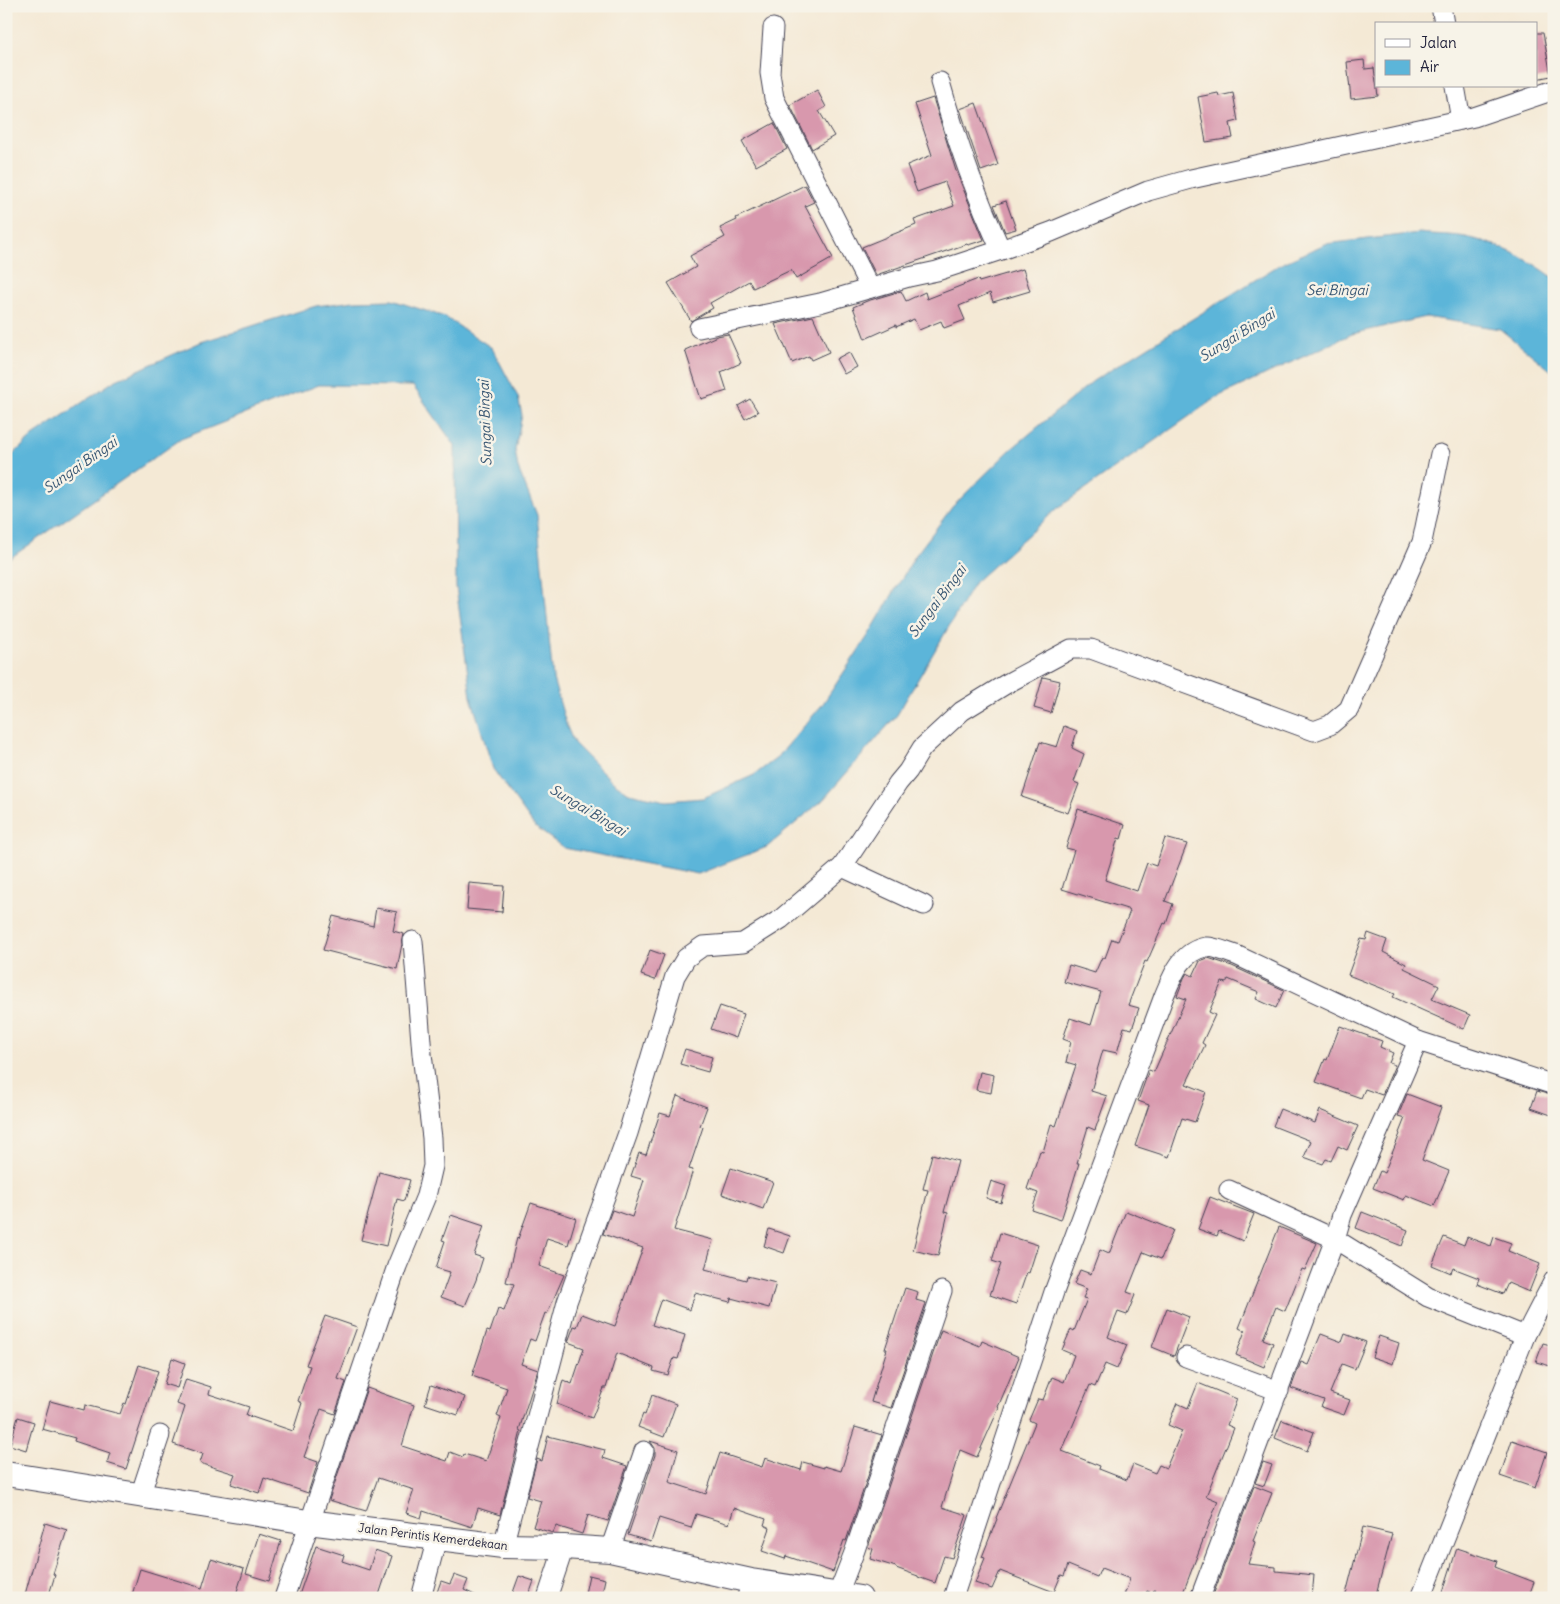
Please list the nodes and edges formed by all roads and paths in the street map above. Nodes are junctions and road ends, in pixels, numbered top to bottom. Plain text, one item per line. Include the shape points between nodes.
1 (1441, 6) edge
2 (1444, 22) edge
3 (773, 28) dead end
4 (940, 82) dead end
5 (1455, 88) edge
6 (1554, 90) edge
7 (1461, 120) junction
8 (1001, 250) junction
9 (870, 288) junction
10 (699, 328) dead end
11 (1440, 454) dead end
12 (842, 867) junction
13 (924, 905) dead end
14 (413, 941) dead end
15 (1418, 1041) junction
16 (1554, 1085) edge
17 (1229, 1190) dead end
18 (1336, 1239) junction
19 (1554, 1280) edge
20 (942, 1291) dead end
21 (1525, 1336) junction
22 (1186, 1358) dead end
23 (1279, 1391) junction
24 (160, 1434) dead end
25 (644, 1451) dead end
26 (6, 1474) edge
27 (140, 1496) junction
28 (308, 1522) junction
29 (437, 1538) junction
30 (503, 1546) junction
31 (564, 1547) junction
32 (610, 1550) junction
33 (749, 1590) edge
34 (849, 1596) edge
35 (284, 1598) edge
36 (421, 1598) edge
37 (547, 1598) edge
38 (953, 1598) edge
39 (1200, 1598) edge
40 (1421, 1598) edge

1 - 2 street
3 - 9 street via 770,73 774,98
4 - 8 street via 954,133
5 - 7 street
6 - 7 street
7 - 8 street via 1148,191
8 - 9 street
9 - 10 street via 820,304
11 - 12 street via 1422,542 1348,709 1330,725 1314,731 1091,649 1071,649 969,706 946,724 922,748
12 - 13 street
12 - 30 street via 781,919 743,942 703,946 686,958 675,976 628,1133 567,1302
14 - 28 street via 433,1166 426,1196 397,1266
15 - 16 street
15 - 18 street via 1342,1215
15 - 38 street via 1236,955 1206,947 1188,955 1175,971 1164,996 1054,1292
17 - 18 street
18 - 21 street via 1428,1297
18 - 23 street
19 - 21 street
20 - 34 street via 855,1550
21 - 40 street
22 - 23 street
23 - 39 street
24 - 27 street
25 - 32 street
26 - 27 street, Jalan Perintis Kemerdekaan
27 - 28 street, Jalan Perintis Kemerdekaan
28 - 29 street, Jalan Perintis Kemerdekaan
28 - 35 street
29 - 30 street, Jalan Perintis Kemerdekaan
29 - 36 street
30 - 31 street, Jalan Perintis Kemerdekaan
31 - 32 street, Jalan Perintis Kemerdekaan
31 - 37 street
32 - 33 street, Jalan Perintis Kemerdekaan
33 - 34 street, Jalan Perintis Kemerdekaan

